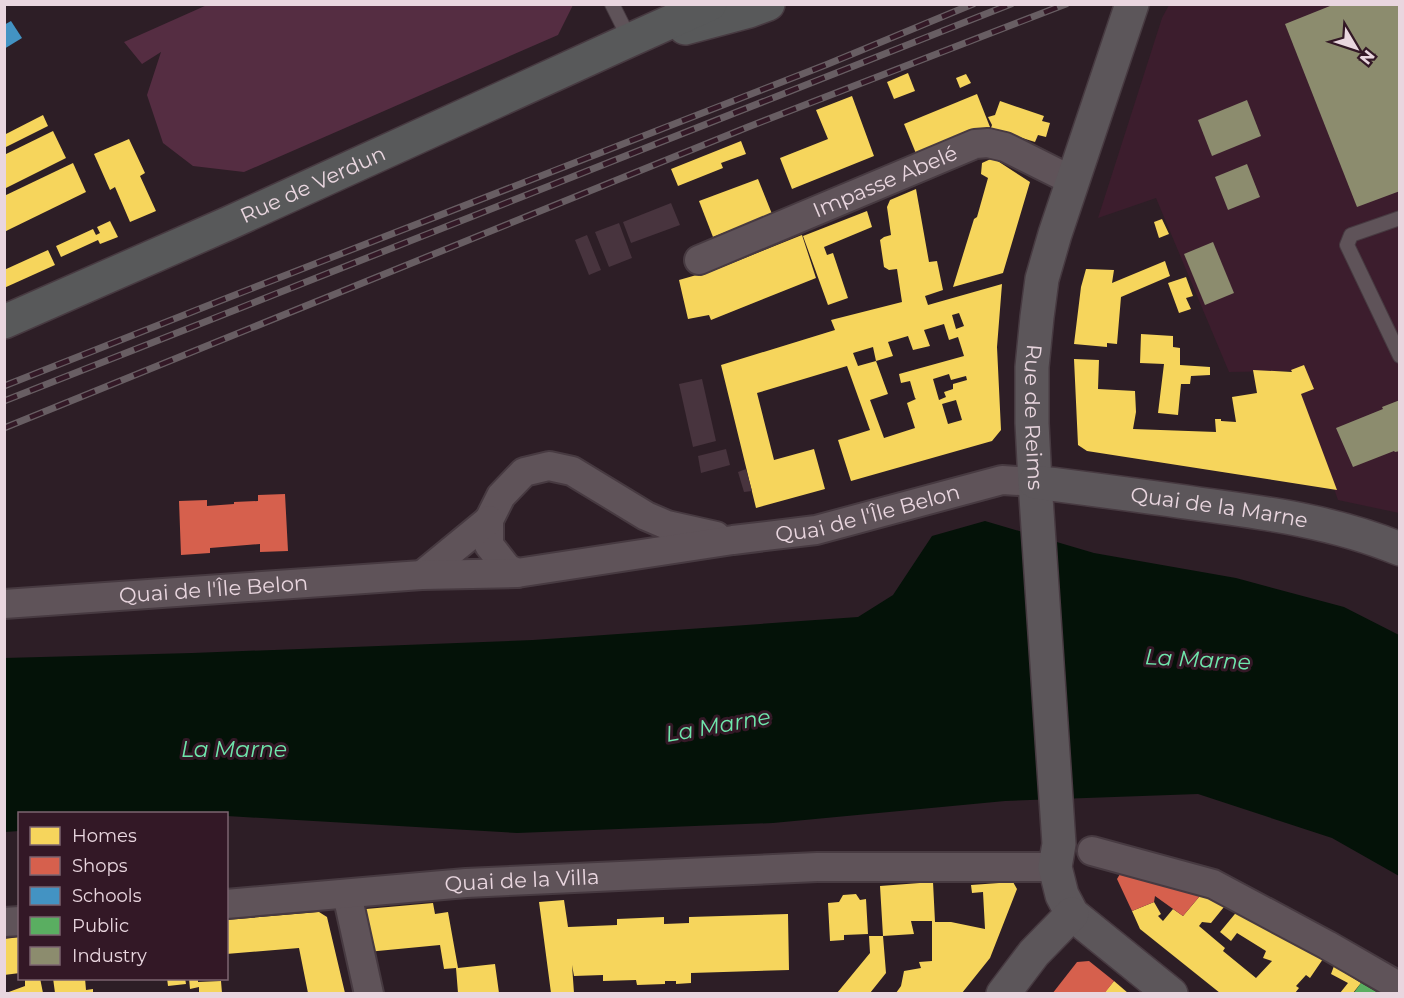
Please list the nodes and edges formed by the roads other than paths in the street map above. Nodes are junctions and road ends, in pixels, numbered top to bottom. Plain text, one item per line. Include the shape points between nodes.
1 (612, 4) edge
2 (710, 4) edge
3 (768, 4) edge
4 (1132, 4) edge
5 (625, 42) junction
6 (1073, 181) junction
7 (1400, 218) edge
8 (699, 260) dead end
9 (4, 322) edge
10 (1400, 356) edge
11 (1035, 495) junction
12 (489, 520) junction
13 (733, 540) junction
14 (1400, 549) edge
15 (517, 573) junction
16 (422, 575) junction
17 (4, 604) edge
18 (1092, 851) dead end
19 (1057, 855) junction
20 (347, 894) junction
21 (228, 904) edge
22 (1072, 914) junction
23 (1400, 987) edge
24 (369, 993) edge
25 (1003, 993) edge
26 (1171, 993) edge

1 - 5 lane
2 - 5 main road, Rue de Verdun
3 - 5 main road, Rue de Verdun
4 - 6 main road, Rue de Reims
5 - 9 main road, Rue de Verdun
6 - 8 street, Impasse Abelé via 1005,147 975,144
6 - 11 main road, Rue de Reims via 1042,279 1037,317 1032,367
7 - 10 lane via 1351,235 1347,244
11 - 13 street, Quai de l'Île Belon via 1002,480 816,530
11 - 14 main road, Quai de la Marne via 1256,512 1314,522
11 - 19 main road, Rue de Reims
12 - 13 street, Quai de l'Île Belon via 501,496 524,472 549,466 572,471 667,525
12 - 15 street via 489,545 507,568
12 - 16 street, Quai de l'Île Belon
13 - 15 street, Quai de l'Île Belon
15 - 16 street, Quai de l'Île Belon
16 - 17 street, Quai de l'Île Belon
18 - 23 street via 1213,884
19 - 20 street, Quai de la Villa via 466,884
19 - 22 main road, Rue de Reims via 1062,895
20 - 21 street, Quai de la Villa
20 - 24 street
22 - 25 main road
22 - 26 main road

